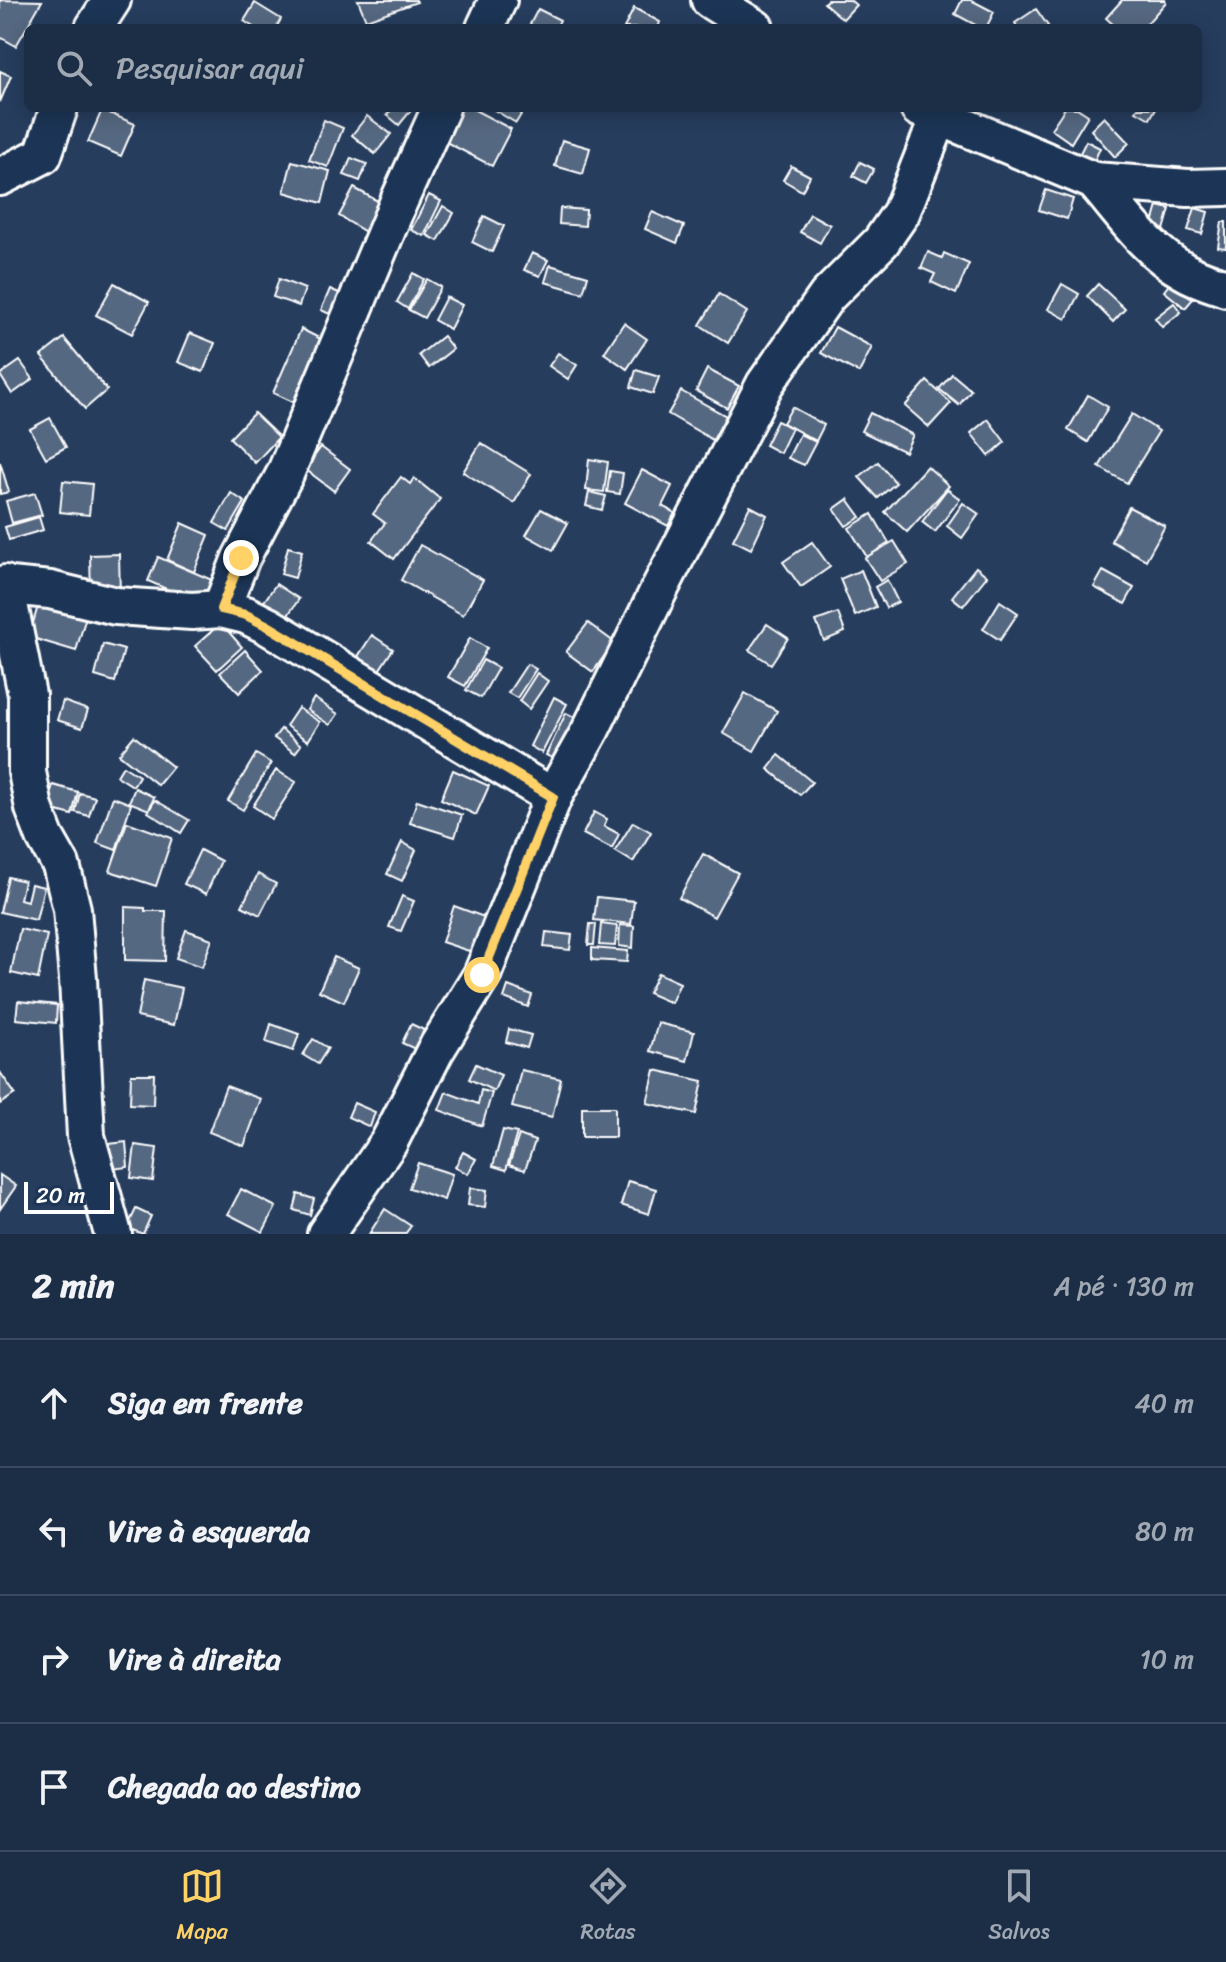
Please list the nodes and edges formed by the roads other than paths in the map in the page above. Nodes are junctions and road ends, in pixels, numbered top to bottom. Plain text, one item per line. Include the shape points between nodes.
1 (112, 0) edge
2 (498, 0) edge
3 (710, 0) edge
4 (97, 24) edge
5 (487, 24) edge
6 (749, 24) edge
7 (58, 112) edge
8 (439, 112) edge
9 (929, 112) edge
10 (0, 177) edge
11 (1094, 181) junction
12 (1226, 187) edge
13 (1226, 288) edge
14 (2, 584) edge
15 (221, 609) junction
16 (553, 797) junction
17 (113, 1234) edge
18 (326, 1234) edge

1 - 4 street
2 - 5 street
3 - 6 street
7 - 10 street via 43,155
8 - 15 street via 285,474
9 - 11 street
9 - 16 street via 901,213 881,242 827,296 765,384
11 - 12 street
11 - 13 street via 1165,259
14 - 15 street via 116,606
14 - 17 street via 27,695 27,772 34,808 61,865 72,909 86,1136
15 - 16 street via 268,626
16 - 18 street via 482,975 435,1051 389,1142

